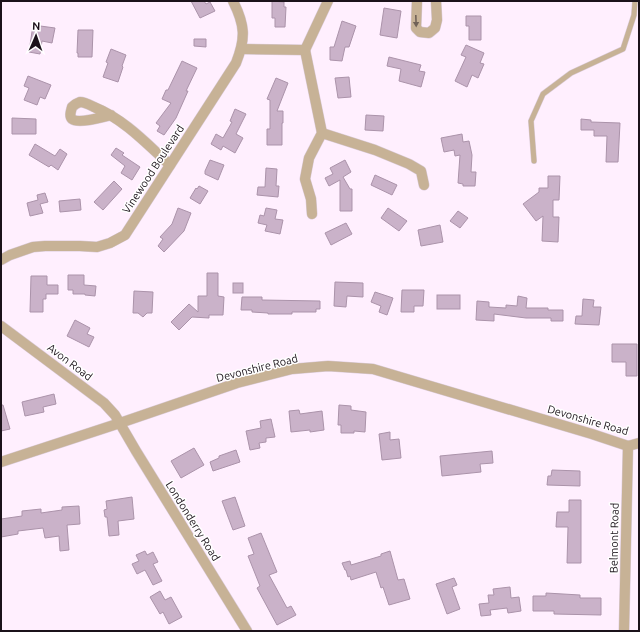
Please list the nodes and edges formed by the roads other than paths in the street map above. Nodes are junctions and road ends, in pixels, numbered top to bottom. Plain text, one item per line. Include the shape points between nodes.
1 (233, 1) edge
2 (328, 1) edge
3 (418, 1) edge
4 (436, 1) edge
5 (634, 1) edge
6 (242, 49) junction
7 (305, 50) junction
8 (111, 115) dead end
9 (322, 133) junction
10 (534, 161) dead end
11 (170, 165) junction
12 (424, 185) dead end
13 (312, 214) dead end
14 (1, 260) edge
15 (1, 326) edge
16 (120, 423) junction
17 (639, 443) edge
18 (628, 446) junction
19 (1, 462) edge
20 (247, 631) edge
21 (624, 631) edge

1 - 6 street, Vinewood Boulevard via 242,25
2 - 7 street
3 -> 4 street via 416,28 420,32 429,33 437,20
5 - 10 lane via 634,15 622,49 571,73 543,94 531,121
6 - 7 street
6 - 11 street, Vinewood Boulevard via 236,63
7 - 9 street
8 - 11 street
9 - 12 street via 409,164 421,171
9 - 13 street via 309,158 305,179
11 - 14 street, Vinewood Boulevard via 125,235 97,247 33,247
15 - 16 street, Avon Road via 104,403
16 - 18 street, Devonshire Road via 237,383 292,369 328,366 372,369
16 - 19 street, Devonshire Road
16 - 20 street, Londonderry Road
17 - 18 street, Devonshire Road
18 - 21 street, Belmont Road

